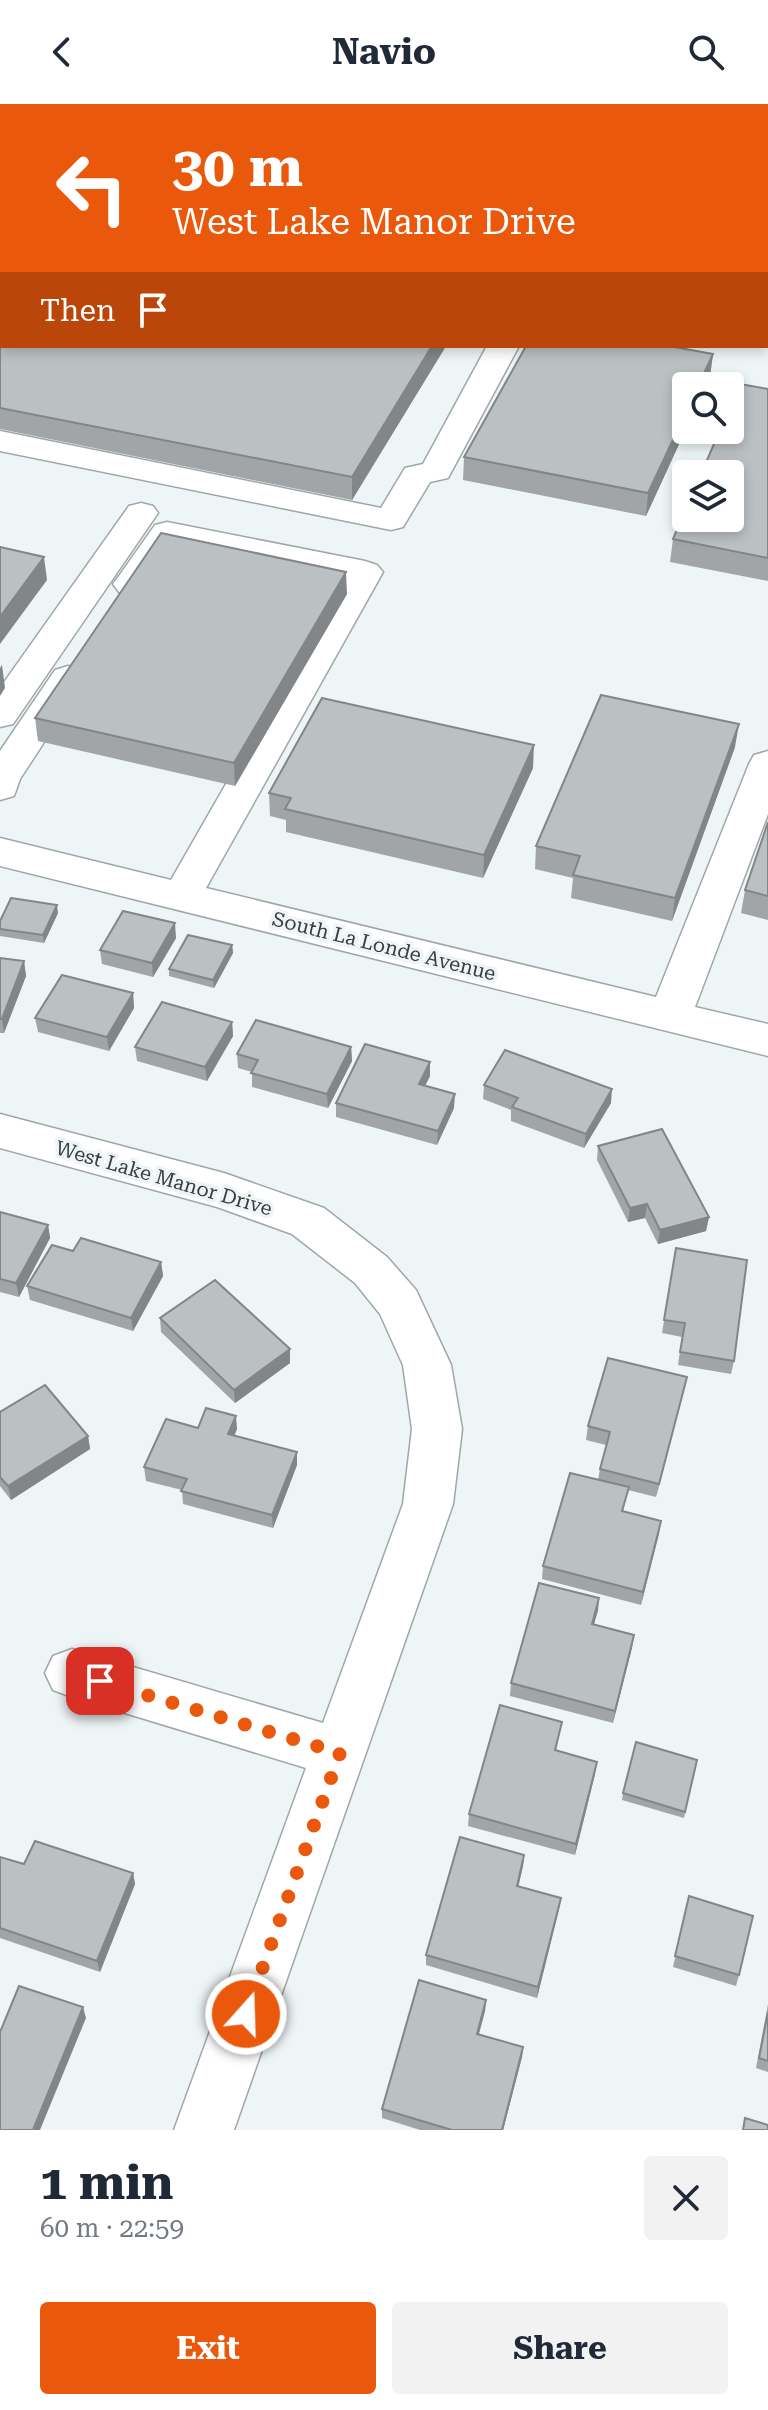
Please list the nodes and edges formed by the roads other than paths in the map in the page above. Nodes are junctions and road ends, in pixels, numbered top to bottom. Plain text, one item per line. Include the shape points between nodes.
1 (502, 348) edge
2 (0, 441) edge
3 (154, 522) junction
4 (0, 715) edge
5 (768, 764) edge
6 (0, 787) edge
7 (0, 852) edge
8 (181, 897) junction
9 (670, 1016) junction
10 (768, 1040) edge
11 (0, 1131) edge
12 (72, 1673) dead end
13 (340, 1753) junction
14 (204, 2130) edge

1 - 2 street via 436,471 417,475 391,520
3 - 4 street
3 - 6 street via 97,636
3 - 8 street via 365,572
5 - 9 street
7 - 8 street, South La Londe Avenue
8 - 9 street, South La Londe Avenue
9 - 10 street, South La Londe Avenue
11 - 13 street, West Lake Manor Drive via 224,1191 308,1221 371,1270 399,1303 427,1365 437,1429 432,1478 428,1504
12 - 13 street
13 - 14 street, West Lake Manor Drive

